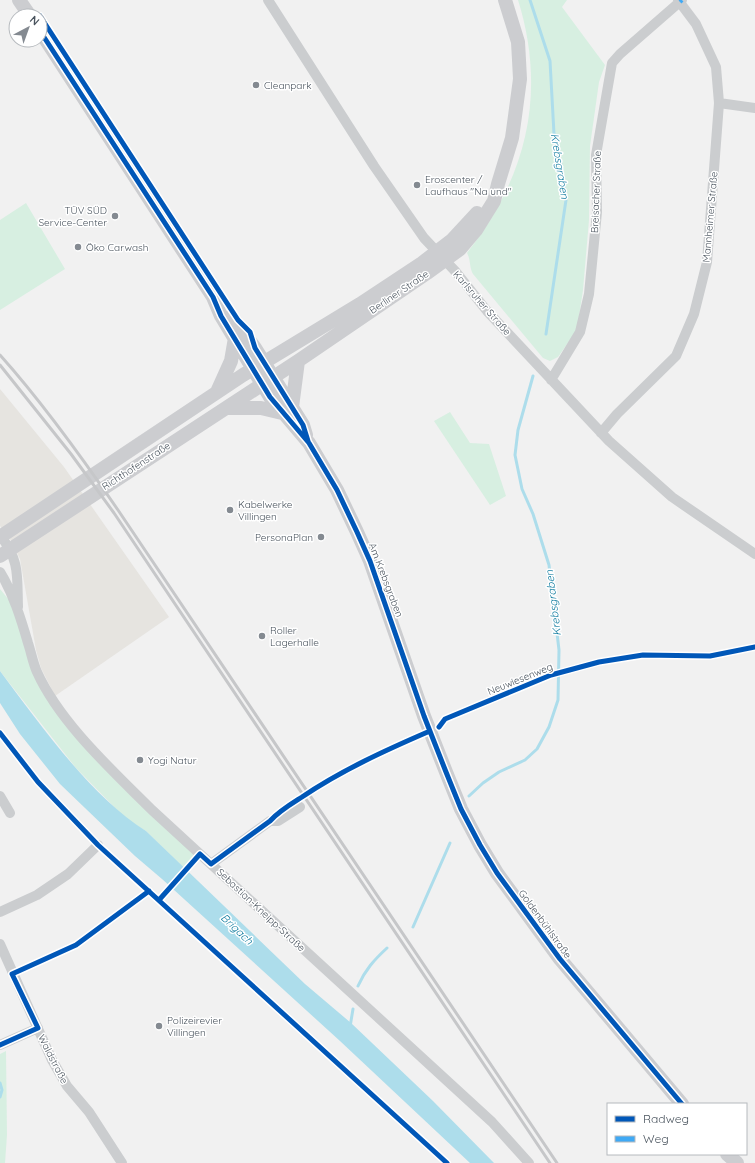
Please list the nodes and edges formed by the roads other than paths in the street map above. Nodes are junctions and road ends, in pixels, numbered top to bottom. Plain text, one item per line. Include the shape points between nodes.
1 (268, 0) edge
2 (506, 0) edge
3 (680, 1) edge
4 (48, 43) edge
5 (719, 103) junction
6 (755, 108) edge
7 (441, 256) junction
8 (213, 297) junction
9 (235, 338) junction
10 (298, 361) junction
11 (259, 366) junction
12 (268, 380) junction
13 (551, 380) junction
14 (216, 393) junction
15 (226, 408) junction
16 (287, 410) junction
17 (601, 433) junction
18 (0, 536) edge
19 (5, 553) edge
20 (755, 554) edge
21 (0, 572) edge
22 (18, 611) junction
23 (430, 731) joint
24 (0, 796) edge
25 (300, 807) dead end
26 (10, 813) dead end
27 (98, 845) dead end
28 (211, 864) junction
29 (0, 912) edge
30 (0, 944) edge
31 (38, 1028) junction
32 (0, 1045) edge
33 (681, 1103) edge
34 (122, 1163) edge
35 (529, 1163) edge

1 - 7 street, Karlsruher Straße via 374,166 424,238
2 - 7 street, Berliner Straße via 518,42 520,79 512,138 498,184
3 - 5 street, Mannheimer Straße via 696,24 716,67
3 - 13 street, Breisacher Straße via 612,63 596,155 597,212 589,294 580,332
4 - 8 street, Am Krebsgraben
5 - 6 street
5 - 17 street, Mannheimer Straße via 707,262 694,314 676,356 616,414
7 - 10 street, Berliner Straße
7 - 11 street, Berliner Straße
7 - 13 street, Karlsruher Straße
8 - 9 street, Am Krebsgraben
8 - 11 street, Am Krebsgraben via 227,312
9 - 11 street, Am Krebsgraben
9 - 14 street via 231,361
10 - 12 street, Berliner Straße
10 - 16 street
11 - 12 street, Am Krebsgraben
11 - 14 street, Richthofenstraße
12 - 15 street, Richthofenstraße
12 - 16 street, Am Krebsgraben
13 - 17 street, Karlsruher Straße
14 - 18 street, Richthofenstraße
15 - 16 street
15 - 19 street, Richthofenstraße
16 - 23 street, Am Krebsgraben via 336,490 370,561
17 - 20 street, Karlsruher Straße via 672,497
18 - 19 street, Sebastian-Kneipp-Straße
19 - 22 street, Sebastian-Kneipp-Straße via 17,567
21 - 22 street, Sebastian-Kneipp-Straße
22 - 28 street, Sebastian-Kneipp-Straße via 36,671 63,714 108,766
23 - 33 street, Goldenbühlstraße via 461,809 497,873 573,976
24 - 26 street
25 - 28 street via 278,821 270,821
27 - 29 street via 68,874 37,895
28 - 35 street, Sebastian-Kneipp-Straße via 492,1122
30 - 31 street, Waldstraße
31 - 32 street
31 - 34 street, Waldstraße via 66,1086 89,1112

